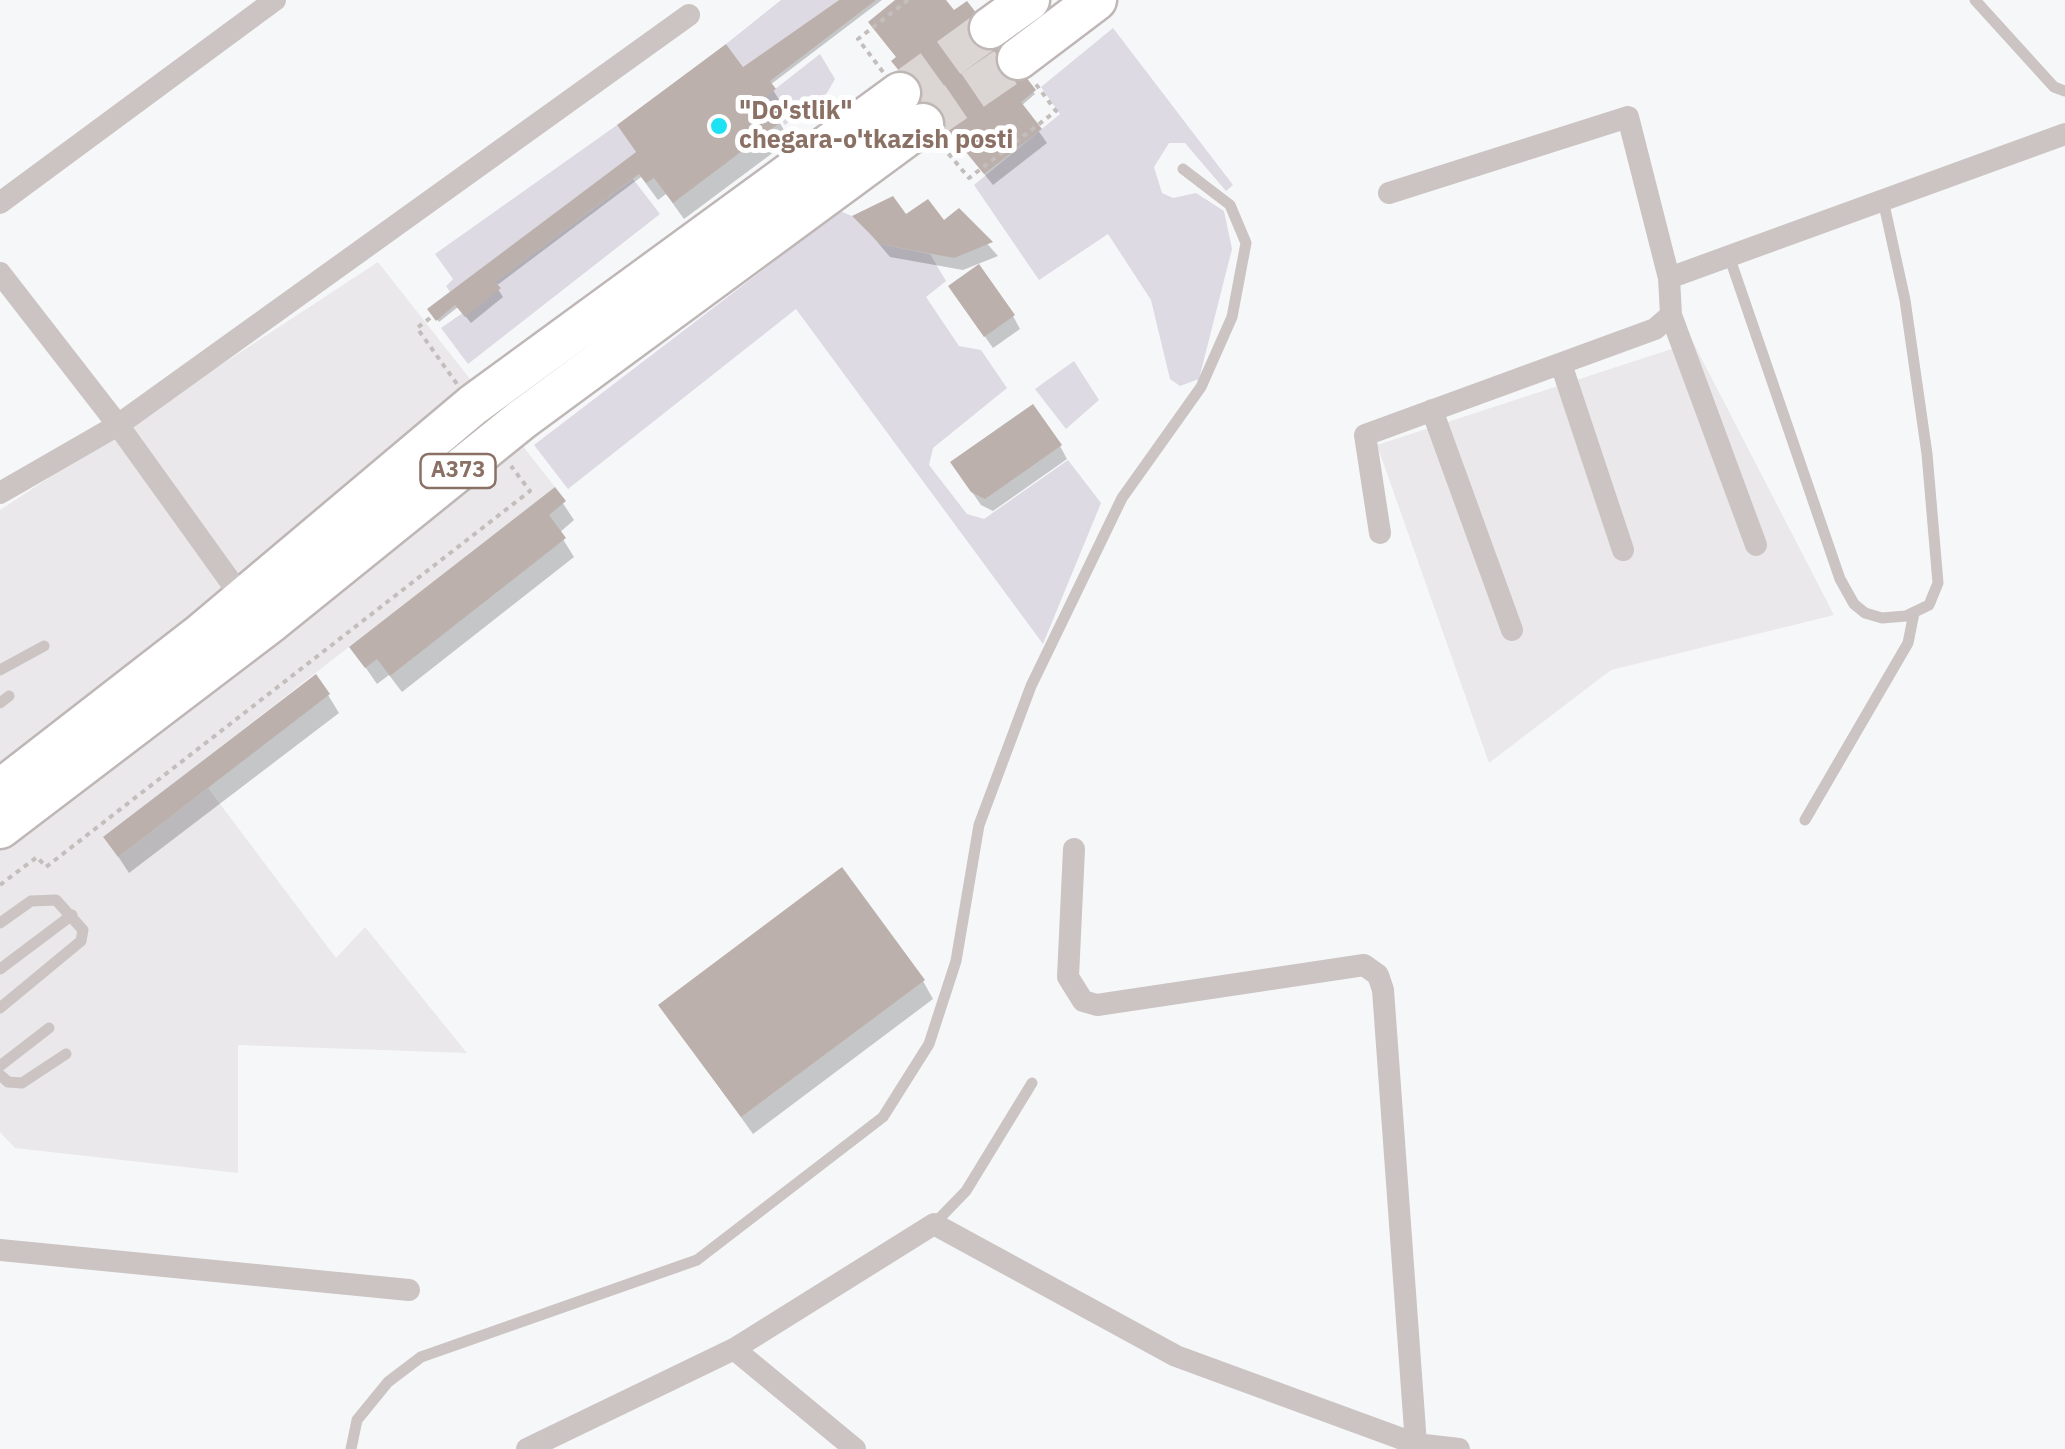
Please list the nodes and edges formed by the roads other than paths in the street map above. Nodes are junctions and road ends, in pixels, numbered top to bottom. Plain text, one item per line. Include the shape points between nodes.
1 (275, 0) edge
2 (1030, 0) edge
3 (1096, 0) edge
4 (1974, 0) edge
5 (688, 14) dead end
6 (990, 28) tunnel mouth
7 (1018, 59) tunnel mouth
8 (2065, 91) edge
9 (2065, 134) edge
10 (1183, 169) dead end
11 (1389, 193) dead end
12 (1884, 200) junction
13 (0, 203) edge
14 (1729, 256) junction
15 (0, 273) edge
16 (1669, 278) junction
17 (1671, 314) junction
18 (1561, 364) junction
19 (1432, 410) junction
20 (118, 425) junction
21 (0, 493) edge
22 (1380, 533) dead end
23 (1756, 546) dead end
24 (1623, 550) dead end
25 (243, 600) junction
26 (1914, 613) junction
27 (1512, 630) dead end
28 (44, 646) dead end
29 (0, 670) edge
30 (0, 790) edge
31 (1805, 820) dead end
32 (0, 828) edge
33 (1074, 848) dead end
34 (72, 915) junction
35 (0, 923) edge
36 (0, 969) edge
37 (0, 1008) edge
38 (49, 1028) dead end
39 (66, 1054) dead end
40 (0, 1066) edge
41 (0, 1074) edge
42 (1032, 1083) dead end
43 (934, 1224) junction
44 (0, 1250) edge
45 (409, 1290) dead end
46 (734, 1350) junction
47 (1416, 1444) junction
48 (351, 1449) edge
49 (527, 1449) edge
50 (854, 1449) edge
51 (1459, 1449) edge

1 - 13 street
2 - 6 highway
3 - 7 highway
4 - 8 lane
5 - 20 street
9 - 12 street
10 - 48 lane via 1230,205 1246,243 1232,317 1201,387 1122,498 1031,686 979,826 956,961 929,1044 883,1117 697,1260 420,1357 357,1420
11 - 16 street via 1628,118
12 - 14 street
12 - 26 lane via 1916,377 1938,583 1928,605
14 - 16 street
14 - 26 lane via 1840,579 1854,604 1874,618
15 - 20 street
16 - 17 street
17 - 18 street via 1655,329
17 - 23 street
18 - 19 street
18 - 24 street
19 - 22 street via 1365,435
19 - 27 street
20 - 21 street
20 - 25 street
25 - 30 highway, A373
25 - 32 highway, A373 via 473,406 912,108 272,621
26 - 31 lane via 1908,642
28 - 29 lane
33 - 47 street via 1068,977 1083,1001 1097,1005 1364,965 1378,976
34 - 35 lane via 56,900 31,901
34 - 36 lane
34 - 37 lane via 83,930 81,940
38 - 40 lane
39 - 41 lane via 22,1082
42 - 43 lane via 966,1191
43 - 46 street
43 - 47 street via 1176,1356
44 - 45 street
46 - 49 street
46 - 50 street
47 - 51 street

